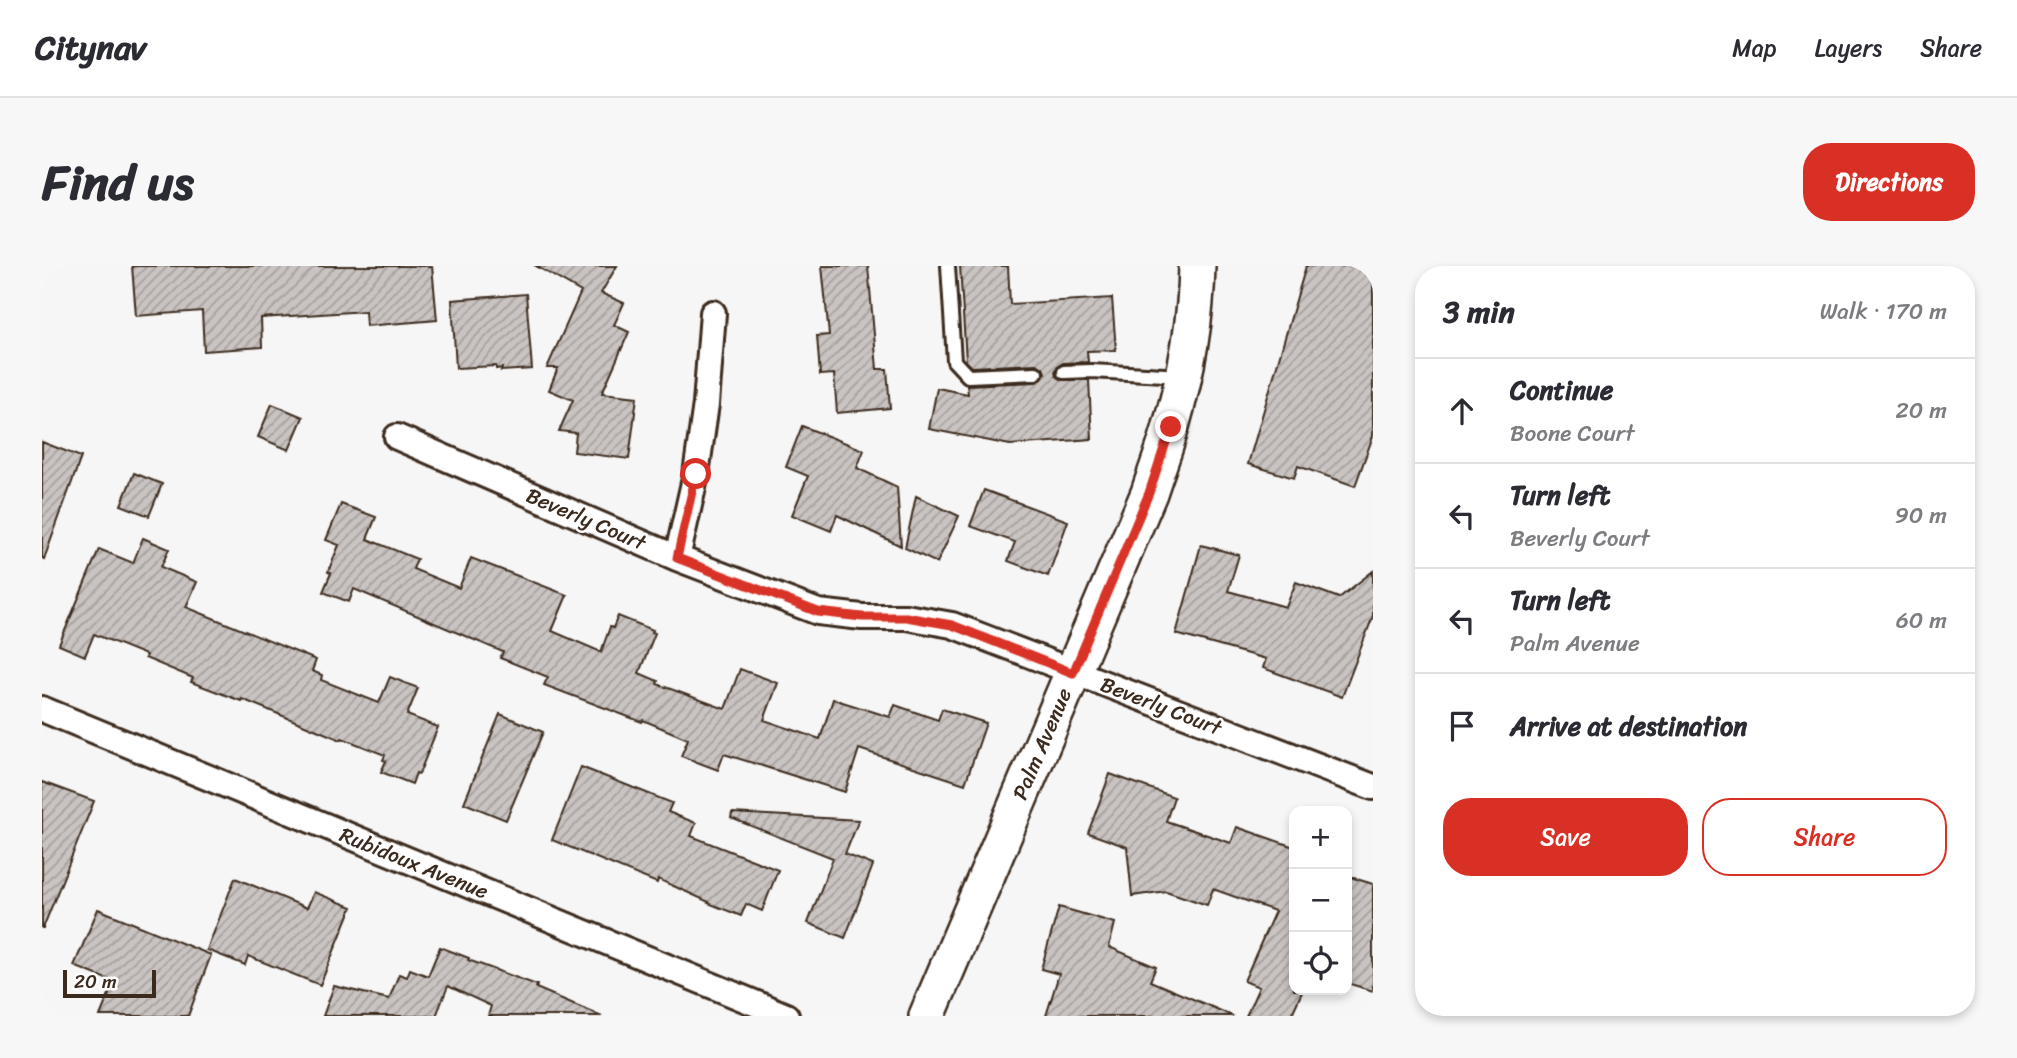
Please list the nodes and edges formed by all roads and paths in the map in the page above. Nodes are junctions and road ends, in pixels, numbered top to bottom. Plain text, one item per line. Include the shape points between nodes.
1 (948, 266) edge
2 (1197, 266) edge
3 (713, 313) dead end
4 (1064, 372) dead end
5 (1036, 373) dead end
6 (1183, 376) junction
7 (397, 437) dead end
8 (677, 558) junction
9 (1073, 673) junction
10 (42, 709) edge
11 (1370, 781) edge
12 (786, 1016) edge
13 (927, 1016) edge

1 - 5 lane via 954,361 968,376
2 - 6 street, Palm Avenue
3 - 8 street via 696,474
4 - 6 lane
6 - 9 street, Palm Avenue via 1149,493
7 - 8 street, Beverly Court
8 - 9 street, Beverly Court via 818,612 906,617 952,625
9 - 11 street, Beverly Court
9 - 13 street, Palm Avenue
10 - 12 street, Rubidoux Avenue

